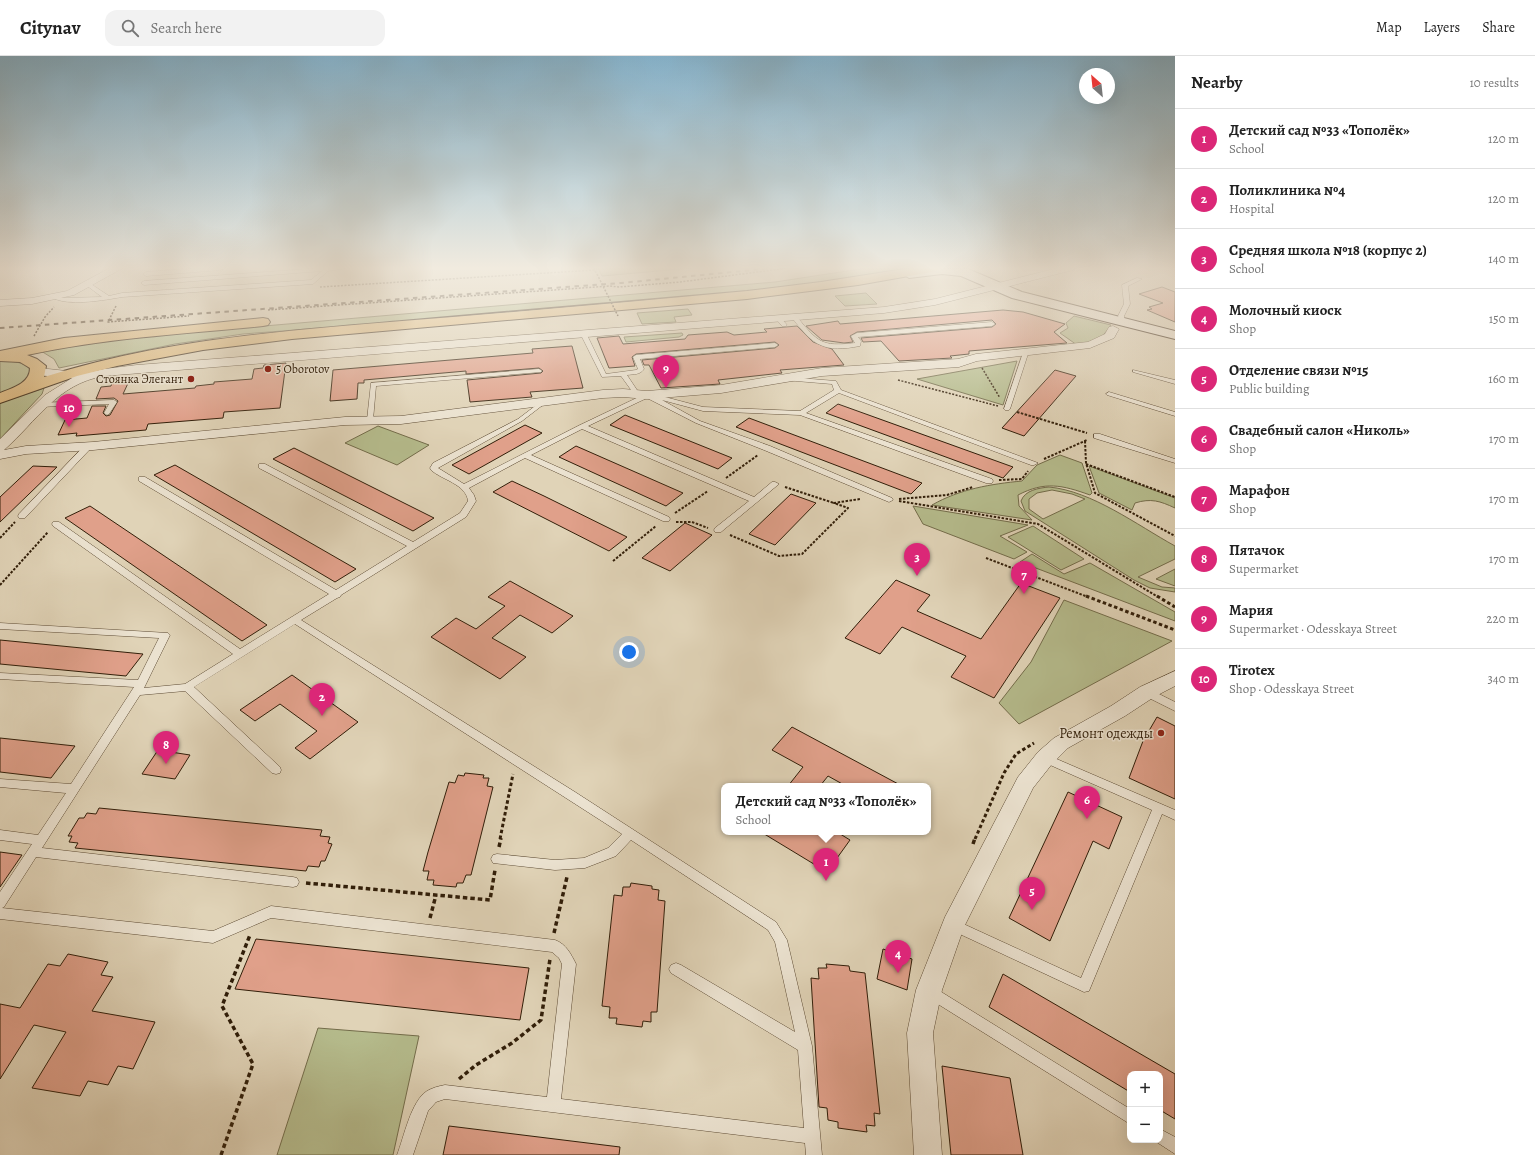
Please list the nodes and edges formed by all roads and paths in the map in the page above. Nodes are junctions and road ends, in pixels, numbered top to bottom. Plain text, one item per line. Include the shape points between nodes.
1 (45, 319) edge
2 (109, 319) edge
3 (146, 319) edge
4 (475, 319) edge
5 (790, 319) edge
6 (796, 319) edge
7 (1099, 319) edge
8 (1120, 319) edge
9 (275, 322) dead end
10 (992, 324) dead end
11 (1118, 325) junction
12 (584, 334) junction
13 (1175, 335) edge
14 (30, 341) dead end
15 (775, 345) dead end
16 (1025, 354) junction
17 (0, 357) edge
18 (976, 358) junction
19 (539, 371) dead end
20 (1136, 371) dead end
21 (39, 372) junction
22 (66, 374) junction
23 (624, 375) junction
24 (86, 376) junction
25 (783, 379) junction
26 (897, 379) dead end
27 (1175, 382) edge
28 (27, 387) junction
29 (838, 391) junction
30 (641, 394) junction
31 (1109, 394) dead end
32 (0, 398) edge
33 (545, 401) junction
34 (39, 405) junction
35 (1007, 409) junction
36 (107, 413) dead end
37 (801, 413) junction
38 (1175, 414) edge
39 (370, 420) junction
40 (582, 426) junction
41 (1097, 436) junction
42 (1085, 441) junction
43 (89, 446) junction
44 (0, 447) edge
45 (767, 448) junction
46 (0, 455) edge
47 (524, 455) junction
48 (1175, 461) edge
49 (1034, 463) junction
50 (1086, 463) junction
51 (262, 466) dead end
52 (142, 480) dead end
53 (989, 481) junction
54 (718, 484) junction
55 (775, 484) joint
56 (464, 487) junction
57 (877, 495) junction
58 (1175, 496) edge
59 (754, 500) junction
60 (889, 500) junction
61 (834, 503) junction
62 (22, 516) joint
63 (663, 521) junction
64 (56, 524) joint
65 (718, 530) junction
66 (1175, 536) edge
67 (0, 538) edge
68 (414, 546) junction
69 (986, 558) dead end
70 (613, 561) dead end
71 (0, 584) edge
72 (337, 595) junction
73 (1175, 607) edge
74 (296, 620) junction
75 (0, 626) edge
76 (1175, 630) edge
77 (240, 654) junction
78 (0, 676) edge
79 (1175, 678) edge
80 (187, 687) junction
81 (139, 688) junction
82 (1147, 692) junction
83 (1175, 707) edge
84 (1045, 758) junction
85 (516, 760) junction
86 (276, 770) dead end
87 (0, 783) edge
88 (73, 789) junction
89 (1159, 808) junction
90 (1175, 815) edge
91 (630, 833) junction
92 (0, 835) edge
93 (42, 840) junction
94 (34, 852) junction
95 (497, 860) junction
96 (569, 865) junction
97 (293, 882) joint
98 (436, 895) junction
99 (0, 903) edge
100 (0, 913) edge
101 (257, 918) junction
102 (953, 925) junction
103 (427, 931) junction
104 (552, 946) junction
105 (676, 970) dead end
106 (929, 990) junction
107 (805, 1046) junction
108 (445, 1092) junction
109 (553, 1104) junction
110 (1127, 1115) edge
111 (812, 1136) junction
112 (1163, 1138) edge
113 (1175, 1146) edge
114 (221, 1155) edge
115 (405, 1155) edge
116 (814, 1155) edge
117 (928, 1155) edge

1 - 14 path
2 - 3 path via 108,322
4 - 22 main road via 199,345 108,362
5 - 12 street via 781,322
6 - 10 lane via 815,343 829,347 858,346 854,336 857,335
7 - 11 street
8 - 11 lane
9 - 17 main road via 103,337 64,342
11 - 13 street
11 - 16 street via 1110,336 1090,345
12 - 23 lane via 604,376
12 - 24 street via 137,369
15 - 23 lane via 636,357 641,369
16 - 18 street
16 - 35 lane
17 - 21 main road via 22,358 38,366
18 - 25 street via 959,363 822,372
18 - 35 path
19 - 39 lane via 373,384
20 - 27 lane
21 - 22 street
21 - 28 main road
22 - 24 street
22 - 28 main road
23 - 30 lane
24 - 34 street via 63,387
25 - 29 lane via 834,382
25 - 30 street via 743,384 721,390
26 - 35 path
28 - 32 main road
29 - 37 lane
29 - 49 lane
30 - 33 street via 603,394
30 - 37 lane via 703,409
30 - 40 lane
30 - 45 lane via 698,422
31 - 38 lane
33 - 39 street via 402,420
33 - 56 lane via 520,420 436,465 436,470
34 - 36 lane via 114,402
34 - 44 street
35 - 41 path
37 - 53 lane
39 - 43 street
40 - 47 lane
40 - 54 lane
41 - 42 path
41 - 48 lane
42 - 49 path
42 - 50 path
43 - 46 street via 26,450
43 - 62 lane
45 - 54 path
45 - 57 lane
47 - 56 lane
47 - 63 lane
49 - 53 path via 1022,479
50 - 58 path
50 - 66 path via 1095,493
51 - 68 lane
52 - 72 lane
53 - 60 path via 947,495
54 - 59 lane
54 - 63 path
55 - 59 lane
55 - 61 path
56 - 68 lane via 471,494 472,505 463,515
57 - 60 lane
57 - 61 path
59 - 65 lane
60 - 73 path via 1038,524
61 - 65 path via 848,508 802,554 779,556
62 - 67 path
63 - 65 path via 692,522
63 - 70 path
64 - 71 path
64 - 77 lane
68 - 72 lane
69 - 76 path
72 - 74 lane
74 - 77 lane
74 - 85 lane
75 - 81 lane via 165,635
77 - 80 lane
78 - 81 lane
79 - 82 street
80 - 81 lane
80 - 86 lane
81 - 88 lane
82 - 83 lane
82 - 84 street via 1061,743
84 - 89 lane
84 - 102 street via 1025,783
85 - 91 lane
85 - 95 path
87 - 88 lane
88 - 93 lane
89 - 90 lane
89 - 102 lane via 1084,986
91 - 96 lane via 612,852 585,863
91 - 107 lane via 772,926 781,940
92 - 93 lane
93 - 94 lane
94 - 97 lane
94 - 99 lane
95 - 96 lane
95 - 98 path via 490,900
96 - 104 path
97 - 98 path
98 - 103 path
100 - 101 lane via 213,937
101 - 103 lane via 271,912
101 - 114 path via 222,1006 253,1064
102 - 106 street
103 - 104 lane
104 - 108 path via 541,1020 512,1043 476,1065
104 - 109 lane via 564,954 569,964
105 - 107 lane
106 - 110 lane
106 - 117 street via 920,1033
107 - 111 lane
108 - 109 lane
108 - 115 lane via 432,1096 422,1106
109 - 111 lane
111 - 116 lane
112 - 113 lane

